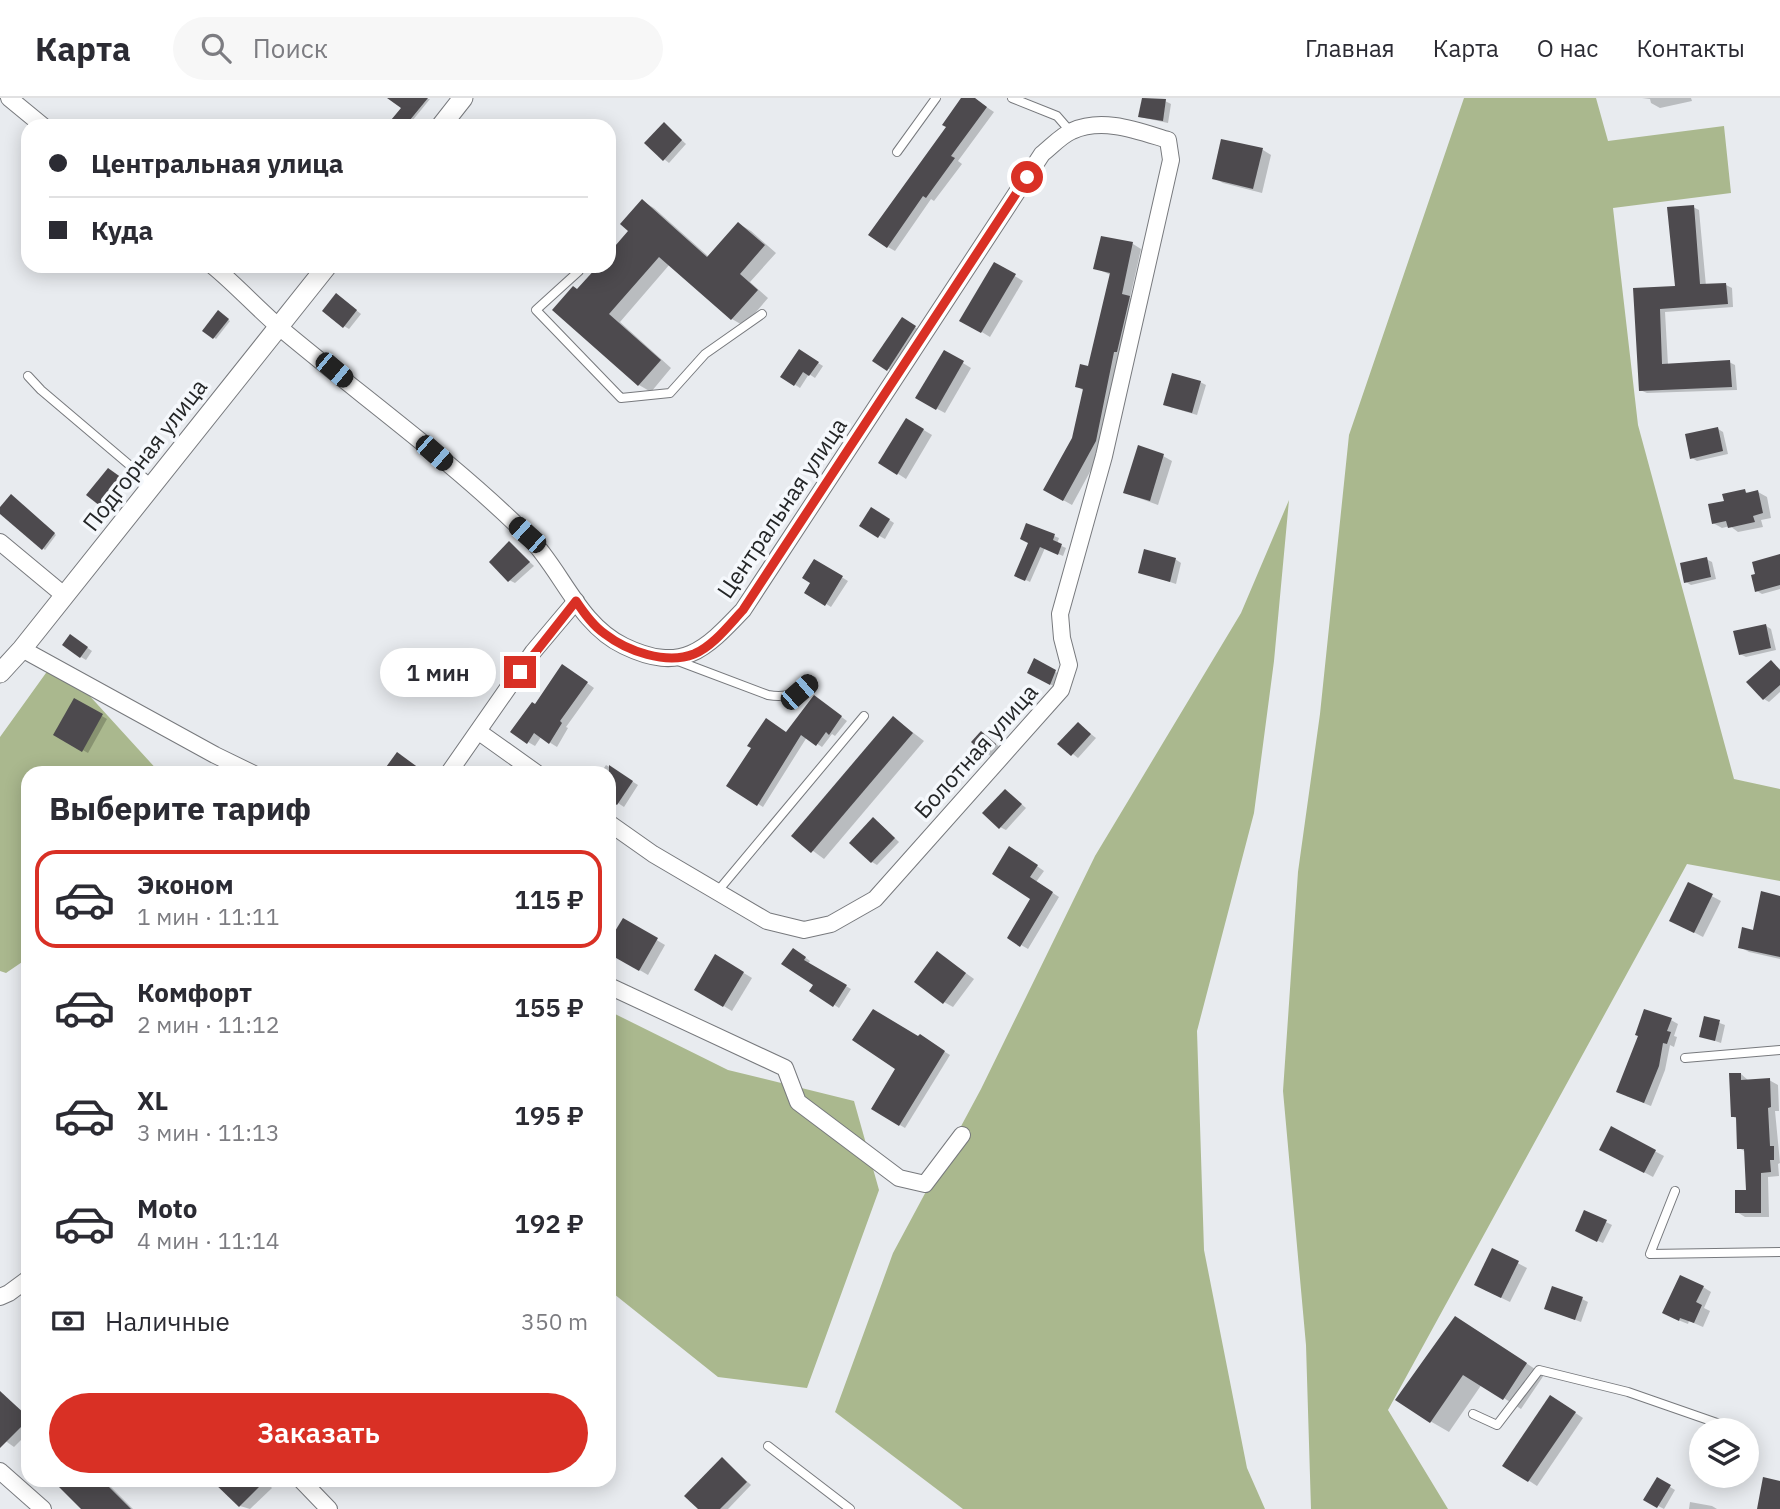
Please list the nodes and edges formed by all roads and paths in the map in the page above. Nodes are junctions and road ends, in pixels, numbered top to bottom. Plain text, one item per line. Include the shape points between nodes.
1 (9, 98) edge
2 (463, 98) edge
3 (936, 98) edge
4 (1012, 98) edge
5 (34, 119) edge
6 (446, 119) edge
7 (1070, 131) junction
8 (897, 152) dead end
9 (221, 273) edge
10 (321, 273) edge
11 (577, 273) edge
12 (762, 314) dead end
13 (278, 326) junction
14 (29, 376) dead end
15 (153, 485) junction
16 (0, 542) edge
17 (65, 596) junction
18 (576, 601) junction
19 (22, 649) junction
20 (669, 657) junction
21 (0, 673) edge
22 (812, 681) dead end
23 (864, 716) dead end
24 (478, 732) junction
25 (238, 766) edge
26 (453, 766) edge
27 (527, 766) edge
28 (616, 828) edge
29 (718, 892) junction
30 (616, 989) edge
31 (1780, 1050) edge
32 (1685, 1058) dead end
33 (962, 1135) dead end
34 (1675, 1191) dead end
35 (1780, 1252) edge
36 (21, 1284) edge
37 (0, 1297) edge
38 (1473, 1414) dead end
39 (1703, 1418) edge
40 (768, 1446) dead end
41 (0, 1471) edge
42 (308, 1487) edge
43 (43, 1509) edge
44 (330, 1509) edge
45 (850, 1509) edge

1 - 5 street
2 - 6 street
3 - 8 lane
4 - 7 lane via 1057,116
7 - 20 street, Центральная улица via 1042,154 743,610 711,643 693,654
7 - 29 street, Болотная улица via 1116,125 1155,136 1168,140 1171,160 1104,456 1060,614 1069,666 1061,690 875,899 831,924 804,930 767,921
9 - 13 street, Центральная улица
10 - 13 street, Подгорная улица
11 - 12 lane via 536,310 621,398 670,393 705,354
13 - 15 street, Подгорная улица
13 - 18 street, Центральная улица via 527,535
14 - 15 lane
15 - 17 street, Подгорная улица
16 - 17 street
17 - 19 street, Подгорная улица
18 - 20 street, Центральная улица via 603,633 624,646
18 - 24 street via 533,652
19 - 21 street, Подгорная улица
19 - 25 street
20 - 22 lane via 768,695 799,692
23 - 29 lane
24 - 26 street
24 - 27 street
28 - 29 street, Болотная улица
30 - 33 street via 785,1068 798,1102 899,1178 925,1184
31 - 32 lane
34 - 35 lane via 1650,1254
36 - 37 street
38 - 39 lane via 1497,1425 1539,1370 1628,1392
40 - 45 lane
41 - 43 street
42 - 44 street

